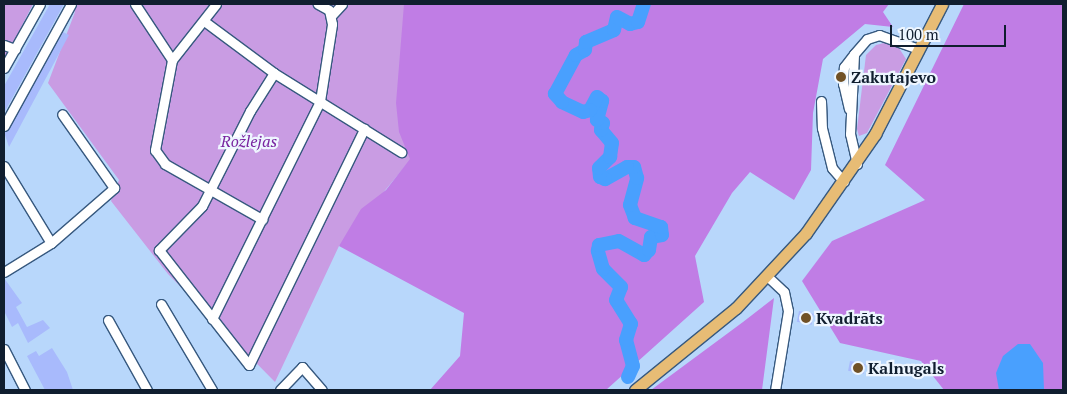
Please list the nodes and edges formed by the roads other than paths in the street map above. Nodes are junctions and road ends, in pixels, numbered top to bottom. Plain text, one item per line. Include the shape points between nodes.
1 (40, 4) edge
2 (72, 4) edge
3 (135, 4) edge
4 (216, 4) edge
5 (318, 4) edge
6 (342, 4) edge
7 (942, 4) edge
8 (331, 16) junction
9 (204, 21) junction
10 (4, 45) edge
11 (15, 49) junction
12 (919, 49) junction
13 (172, 60) junction
14 (4, 68) edge
15 (274, 73) junction
16 (320, 101) junction
17 (821, 101) dead end
18 (62, 114) dead end
19 (4, 126) edge
20 (364, 129) junction
21 (402, 152) dead end
22 (857, 164) junction
23 (4, 166) edge
24 (844, 182) junction
25 (210, 193) junction
26 (262, 219) junction
27 (51, 243) junction
28 (4, 272) edge
29 (767, 276) junction
30 (160, 304) dead end
31 (212, 319) junction
32 (108, 320) dead end
33 (4, 349) edge
34 (25, 390) edge
35 (147, 390) edge
36 (212, 390) edge
37 (280, 390) edge
38 (322, 390) edge
39 (635, 390) edge
40 (775, 390) edge

1 - 11 street
2 - 19 street
3 - 13 street
4 - 9 street
5 - 8 street via 329,10
6 - 8 street
7 - 12 main road
8 - 16 street
9 - 13 street
9 - 15 street
10 - 11 street
11 - 14 street
12 - 22 main road
12 - 22 street via 878,35 866,39 854,54 851,144
13 - 25 street via 155,150 165,164
15 - 16 street
15 - 25 street via 250,111
16 - 20 street
16 - 26 street
17 - 24 street via 822,128 832,168
18 - 27 street via 114,188
20 - 21 street
20 - 31 street via 249,364
22 - 24 main road
23 - 27 street
24 - 29 main road
25 - 26 street
25 - 31 street via 202,206 159,250
26 - 31 street
27 - 28 street
29 - 39 main road via 718,324
29 - 40 street via 784,292 788,311
30 - 36 street
32 - 35 street
33 - 34 street
37 - 38 street via 302,367

